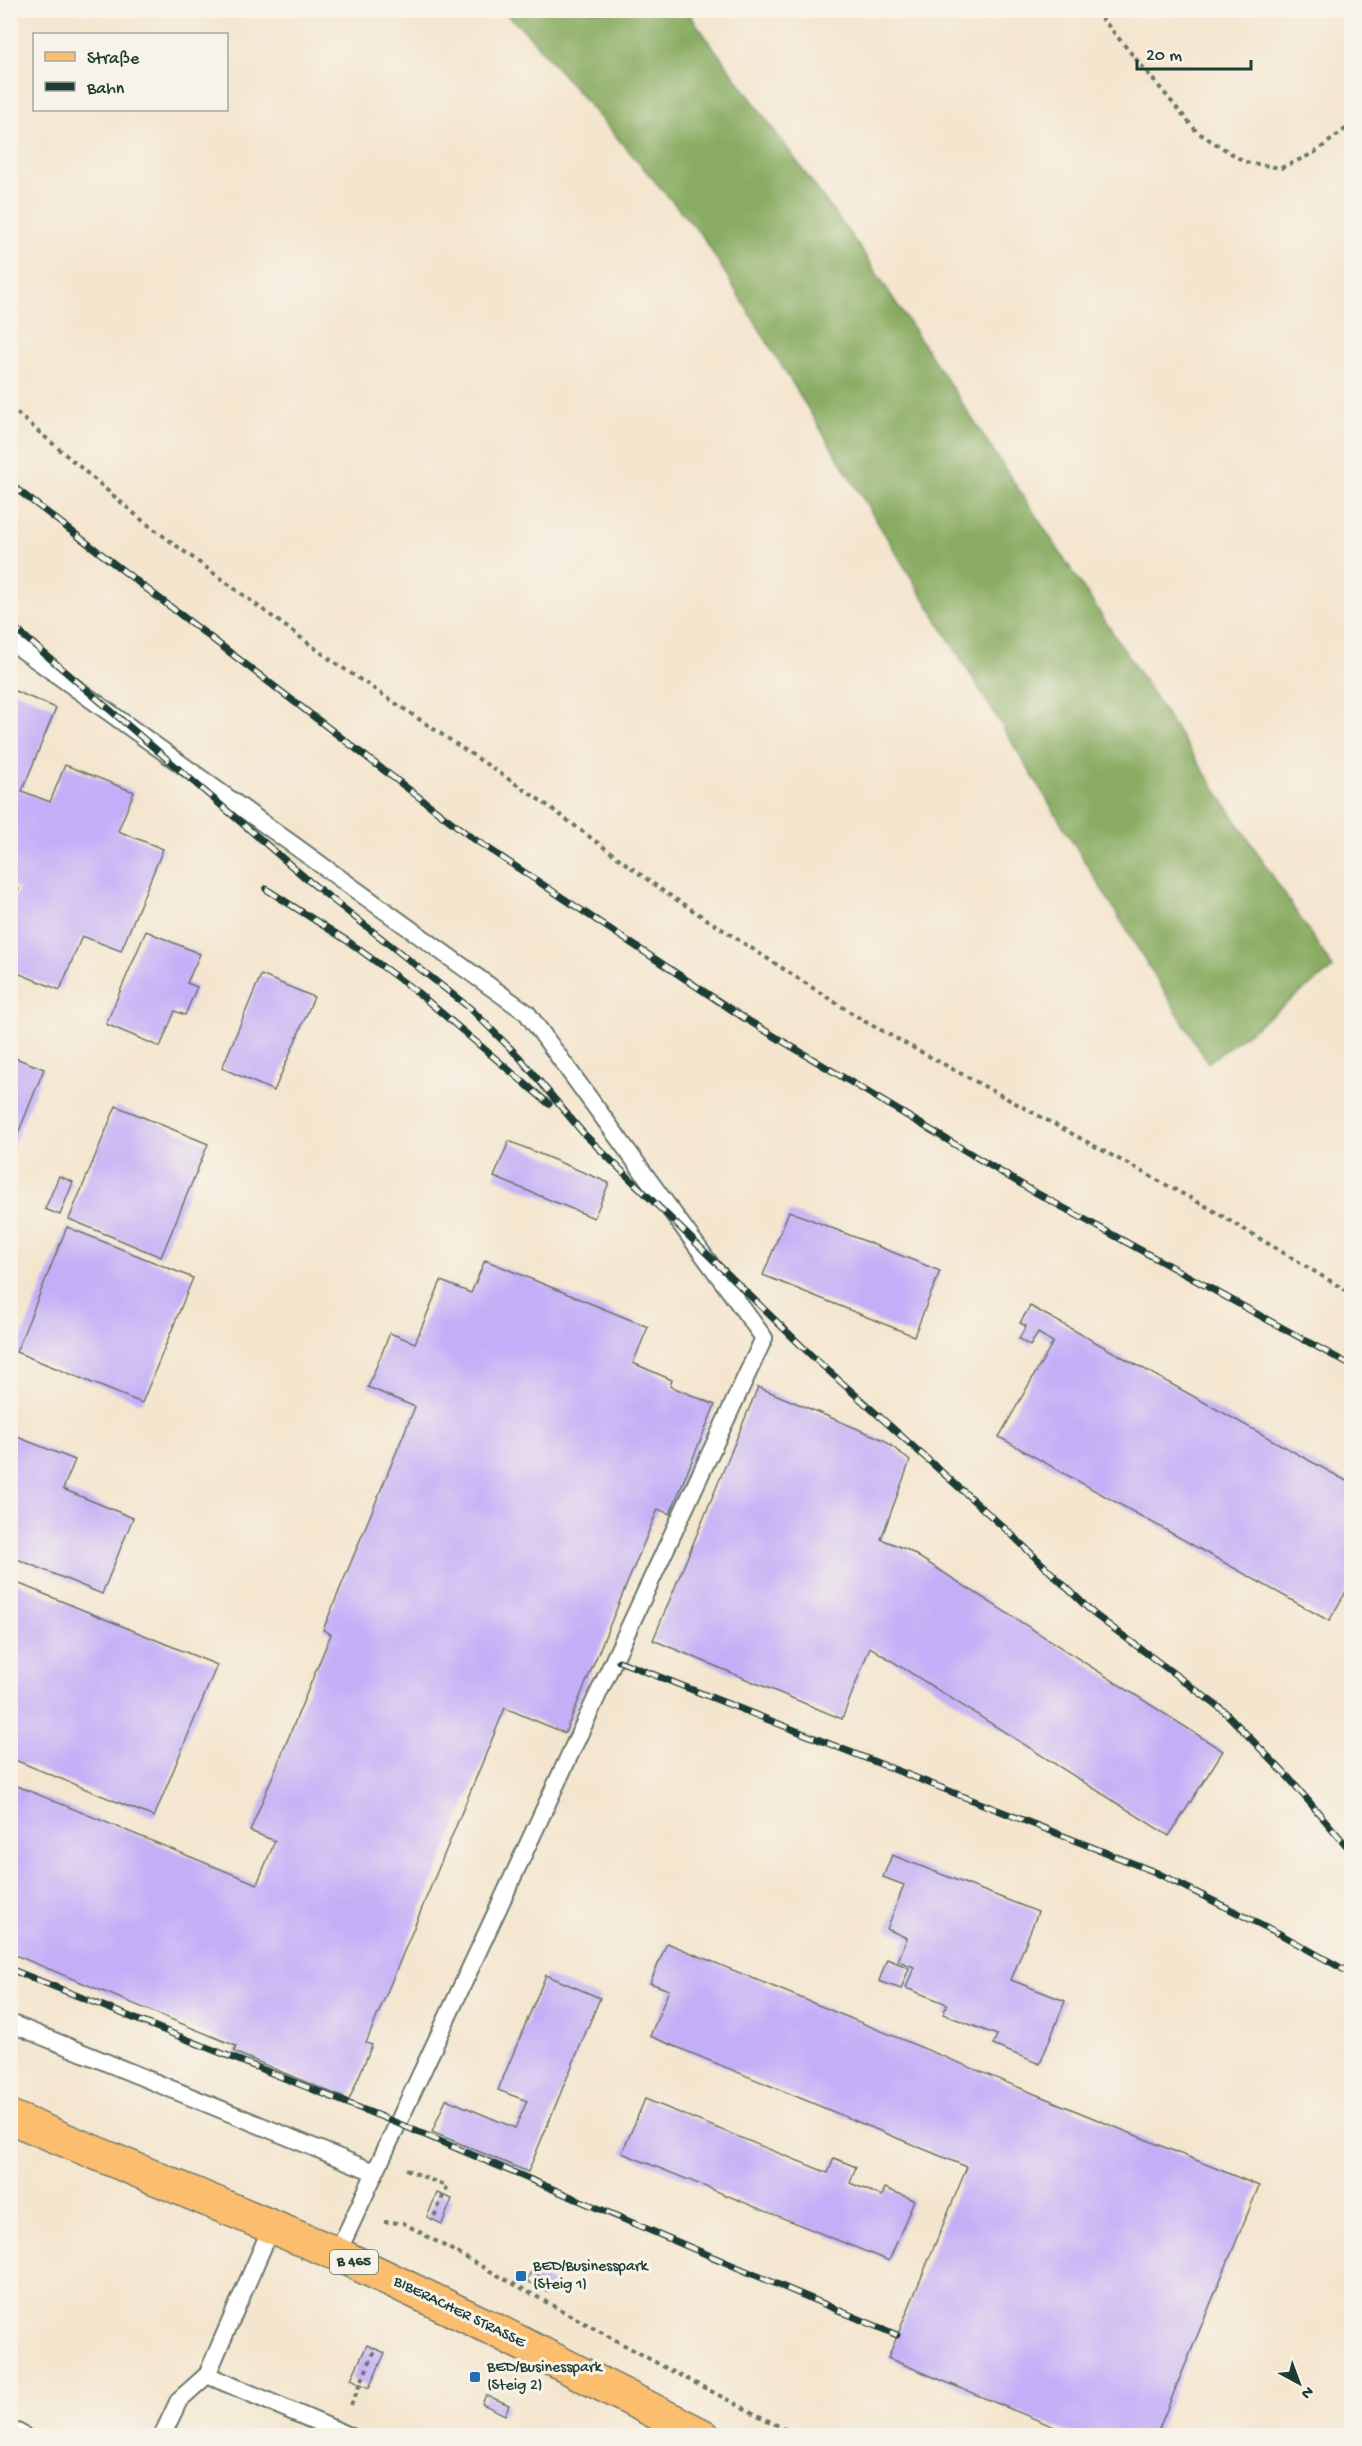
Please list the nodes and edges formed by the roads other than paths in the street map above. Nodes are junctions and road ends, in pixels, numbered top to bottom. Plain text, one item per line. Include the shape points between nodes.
1 (10, 641) edge
2 (10, 2023) edge
3 (10, 2117) edge
4 (377, 2165) junction
5 (272, 2226) junction
6 (337, 2254) junction
7 (207, 2375) junction
8 (162, 2436) edge
9 (350, 2436) edge
10 (703, 2436) edge

1 - 4 lane via 527,1013 764,1338
2 - 4 lane
3 - 5 main road, BIBERACHER STRASSE / B 465
4 - 6 lane
5 - 6 main road, BIBERACHER STRASSE / B 465
5 - 7 lane
6 - 10 main road, BIBERACHER STRASSE / B 465
7 - 8 lane via 179,2400
7 - 9 lane

